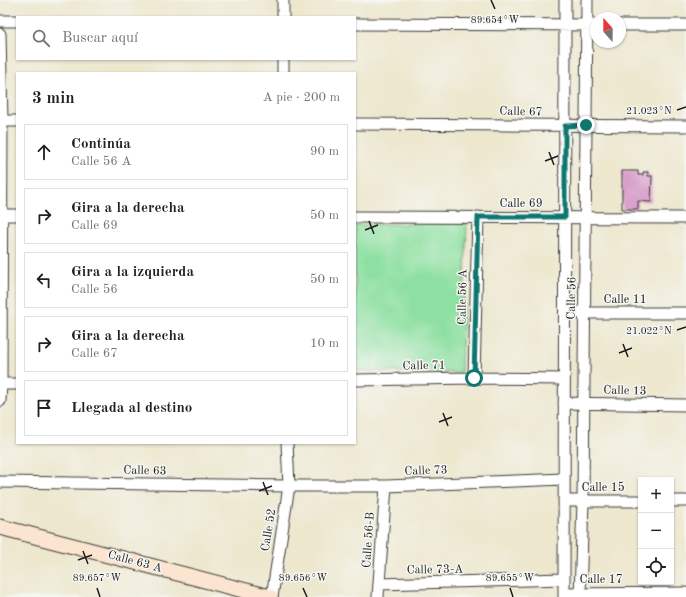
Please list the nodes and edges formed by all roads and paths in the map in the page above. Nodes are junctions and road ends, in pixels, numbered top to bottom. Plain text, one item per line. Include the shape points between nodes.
1 (283, 0) edge
2 (566, 0) edge
3 (587, 0) edge
4 (590, 15) edge
5 (283, 16) edge
6 (0, 21) edge
7 (16, 21) edge
8 (356, 24) edge
9 (565, 25) junction
10 (590, 25) edge
11 (626, 25) edge
12 (686, 25) edge
13 (0, 34) edge
14 (591, 48) edge
15 (283, 60) edge
16 (283, 72) edge
17 (2, 121) junction
18 (16, 121) edge
19 (356, 124) edge
20 (586, 125) junction
21 (565, 126) junction
22 (686, 126) edge
23 (2, 215) junction
24 (16, 215) edge
25 (356, 217) edge
26 (478, 217) junction
27 (565, 217) junction
28 (586, 218) junction
29 (686, 218) edge
30 (565, 312) junction
31 (585, 313) junction
32 (686, 313) edge
33 (474, 378) junction
34 (356, 380) edge
35 (564, 380) junction
36 (1, 384) junction
37 (16, 384) edge
38 (0, 400) edge
39 (564, 403) junction
40 (584, 404) junction
41 (686, 405) edge
42 (287, 444) edge
43 (564, 479) junction
44 (0, 482) edge
45 (289, 486) junction
46 (386, 486) junction
47 (564, 501) junction
48 (583, 501) junction
49 (638, 501) edge
50 (674, 501) edge
51 (686, 501) edge
52 (0, 527) edge
53 (564, 579) junction
54 (379, 584) junction
55 (686, 593) edge
56 (564, 595) edge
57 (580, 595) edge
58 (271, 597) edge
59 (378, 597) edge

1 - 5 street
2 - 9 street, Calle 56
3 - 4 street, Calle 56
6 - 7 street
8 - 9 street
9 - 10 street
9 - 21 street, Calle 56
11 - 12 street
13 - 17 street
14 - 20 street, Calle 56
15 - 16 street
17 - 18 street
17 - 23 street
19 - 21 street, Calle 67
20 - 21 street, Calle 67
20 - 22 street, Calle 67
20 - 28 street, Calle 56
21 - 27 street, Calle 56
23 - 24 street
23 - 36 street
25 - 26 street, Calle 69
26 - 27 street, Calle 69
26 - 33 street, Calle 56 A
27 - 28 street, Calle 69
27 - 30 street, Calle 56
28 - 29 street, Calle 69
28 - 31 street, Calle 56
30 - 31 street, Calle 11
30 - 35 street, Calle 56
31 - 32 street, Calle 11
31 - 40 street, Calle 56
33 - 34 street, Calle 71
33 - 35 street, Calle 71
35 - 39 street, Calle 56
36 - 37 street
36 - 38 street
39 - 40 street, Calle 13
39 - 43 street, Calle 56
40 - 41 street, Calle 13
40 - 48 street, Calle 56
42 - 45 street, Calle 52
43 - 46 street, Calle 73
43 - 47 street, Calle 56
44 - 45 street, Calle 63
45 - 46 street, Calle 73
45 - 58 street, Calle 52
46 - 54 street, Calle 56-B
47 - 48 street, Calle 15
47 - 53 street, Calle 56
48 - 49 street, Calle 15
48 - 57 street, Calle 56
50 - 51 street
52 - 58 street, Calle 63 A
53 - 54 street, Calle 73-A
53 - 56 street, Calle 56
54 - 59 street, Calle 56-B
55 - 57 street, Calle 17
56 - 57 street, Calle 17

